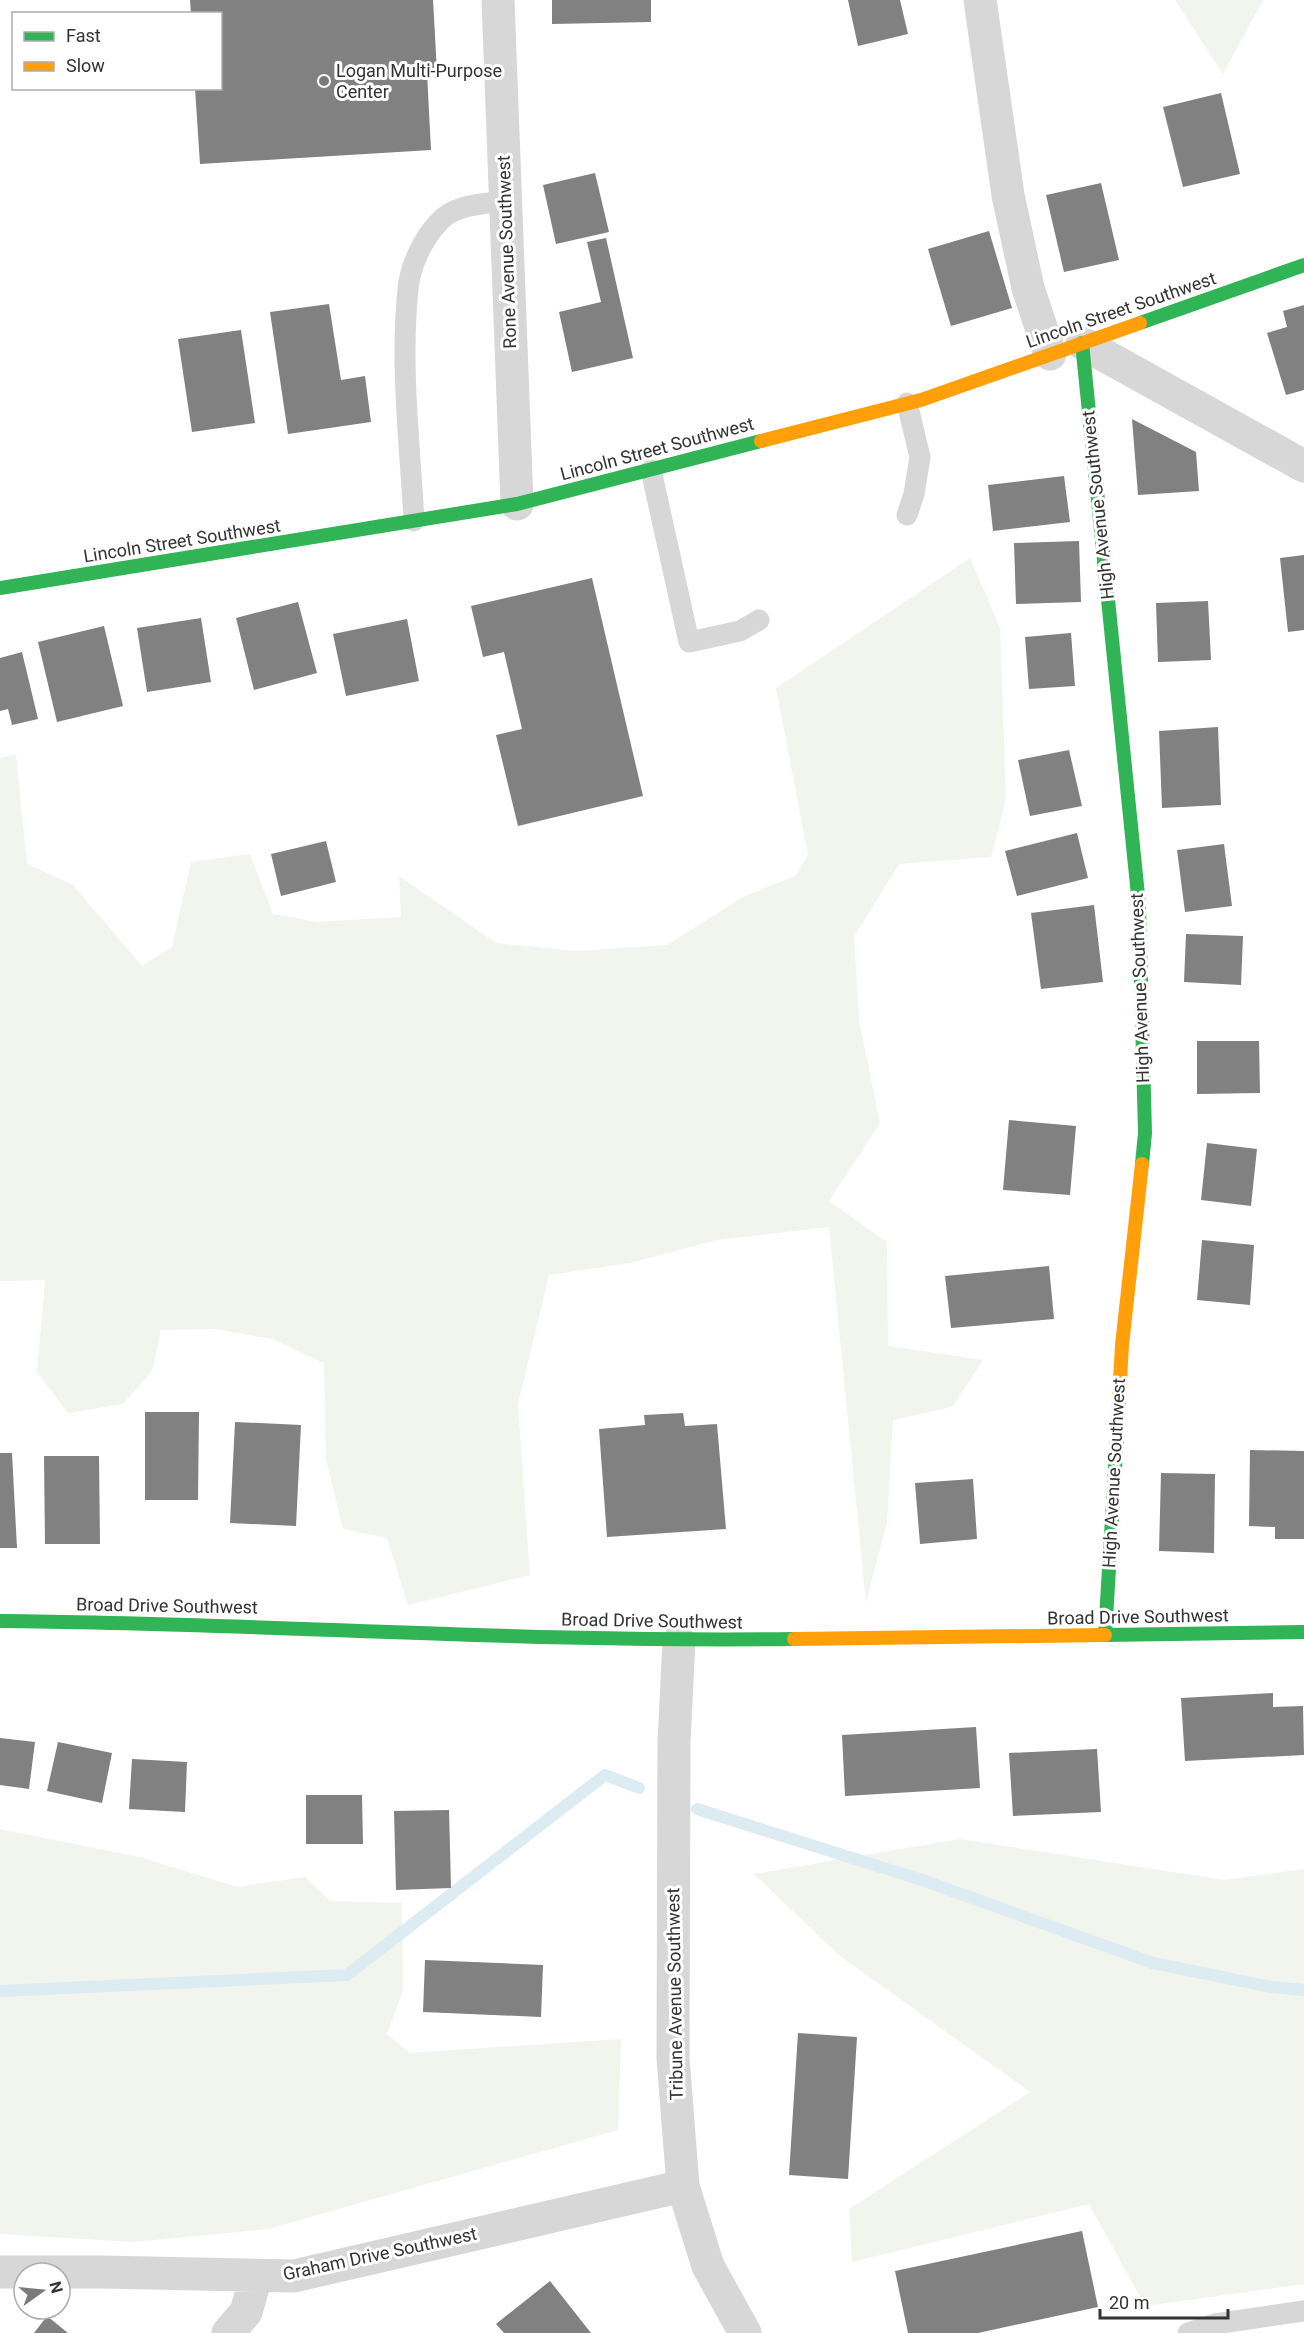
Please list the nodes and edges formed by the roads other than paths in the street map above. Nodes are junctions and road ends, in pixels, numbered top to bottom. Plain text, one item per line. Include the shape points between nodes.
1 (498, 0) edge
2 (980, 0) edge
3 (506, 201) junction
4 (1304, 265) edge
5 (1082, 343) junction
6 (1050, 354) junction
7 (907, 403) junction
8 (1304, 466) edge
9 (651, 470) junction
10 (518, 504) junction
11 (906, 515) dead end
12 (414, 521) junction
13 (0, 588) edge
14 (759, 620) dead end
15 (0, 1621) edge
16 (1304, 1632) edge
17 (1104, 1635) junction
18 (679, 1641) junction
19 (683, 2186) junction
20 (0, 2272) edge
21 (256, 2277) junction
22 (1304, 2311) edge
23 (228, 2333) edge
24 (745, 2333) edge
25 (1188, 2333) edge

1 - 3 street, Rone Avenue Southwest
2 - 6 street via 1008,195 1028,288
3 - 10 street, Rone Avenue Southwest
3 - 12 lane via 466,206 439,221 420,248 408,287 406,400
4 - 5 street, Lincoln Street Southwest
5 - 6 street, Lincoln Street Southwest
5 - 8 street
5 - 17 street, High Avenue Southwest via 1139,905 1145,1133 1122,1345
6 - 7 street, Lincoln Street Southwest
7 - 9 street, Lincoln Street Southwest
7 - 11 lane via 920,457
9 - 10 street, Lincoln Street Southwest
9 - 14 lane via 689,642 740,631
10 - 12 street, Lincoln Street Southwest
12 - 13 street, Lincoln Street Southwest
15 - 18 street, Broad Drive Southwest
16 - 17 street, Broad Drive Southwest
17 - 18 street, Broad Drive Southwest
18 - 19 street, Tribune Avenue Southwest via 674,1742 673,2058
19 - 21 street, Graham Drive Southwest via 294,2276
19 - 24 street, Tribune Avenue Southwest via 708,2266
20 - 21 street, Graham Drive Southwest
21 - 23 street via 246,2312
22 - 25 lane via 1215,2324

